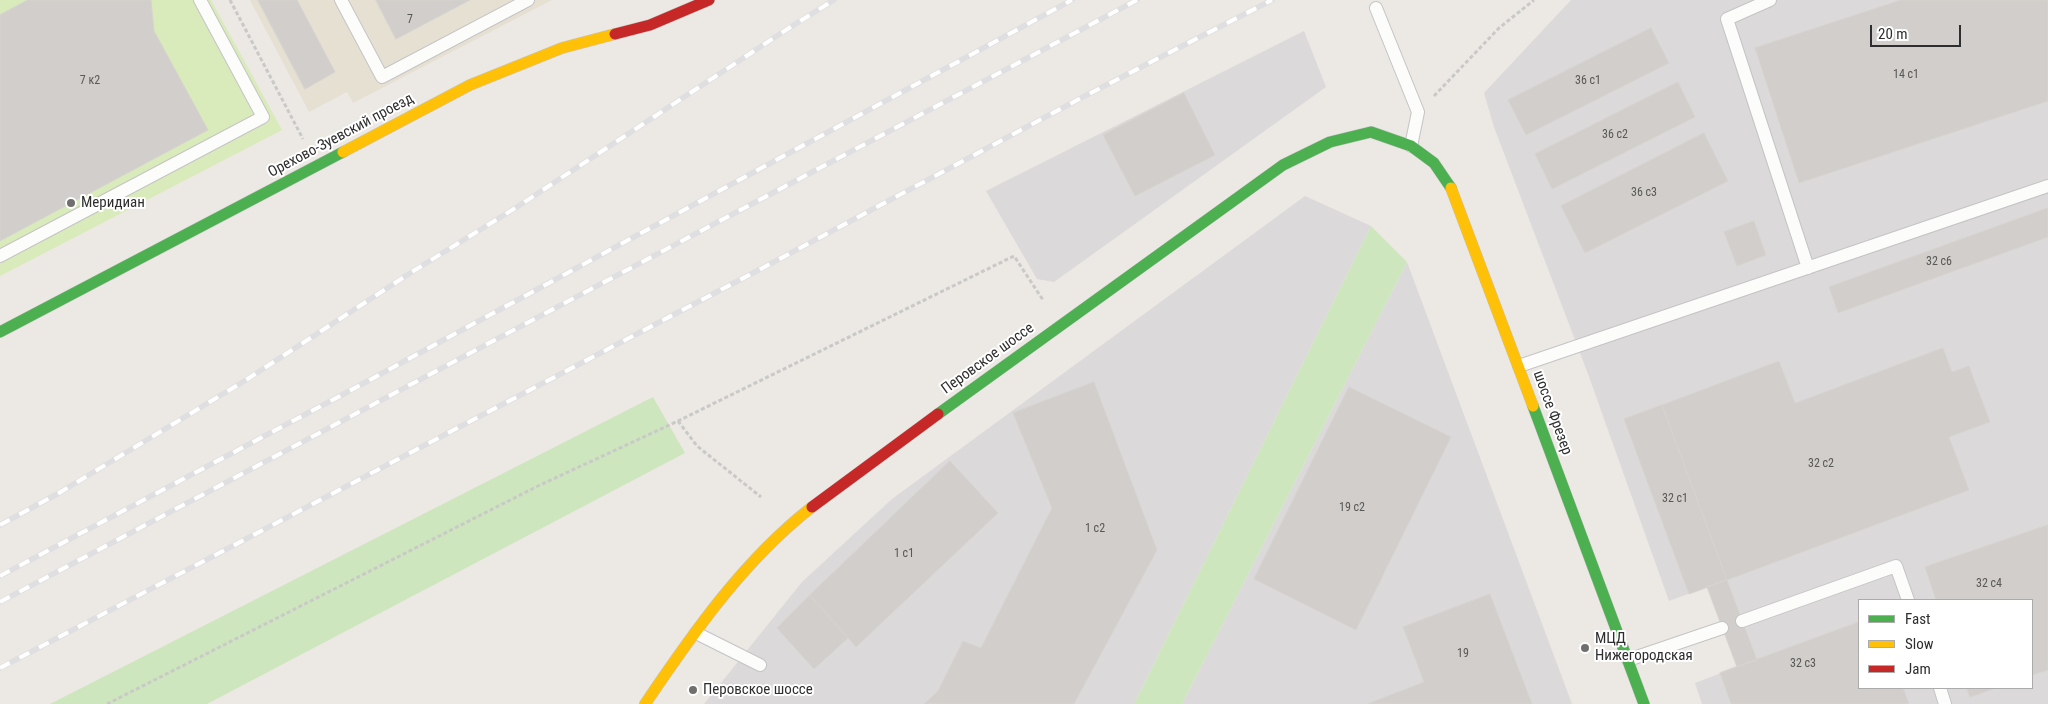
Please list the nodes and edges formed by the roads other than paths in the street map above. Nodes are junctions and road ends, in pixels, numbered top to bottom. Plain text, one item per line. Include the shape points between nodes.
1 (200, 0) edge
2 (341, 0) edge
3 (528, 0) edge
4 (709, 0) edge
5 (1770, 0) edge
6 (1376, 8) dead end
7 (1411, 146) junction
8 (2048, 186) edge
9 (0, 256) edge
10 (1808, 268) junction
11 (0, 332) edge
12 (1519, 366) junction
13 (1908, 599) edge
14 (1742, 621) dead end
15 (1722, 628) dead end
16 (696, 633) junction
17 (1628, 660) junction
18 (760, 665) dead end
19 (1940, 689) edge
20 (645, 704) edge
21 (1644, 704) edge
22 (1945, 704) edge

1 - 9 lane via 263,116
2 - 3 lane via 382,77
4 - 11 street, Орехово-Зуевский проезд via 650,25 562,48 470,85
5 - 10 lane via 1727,19
6 - 7 lane via 1418,112
7 - 12 street, шоссе Фрезер via 1434,163 1454,192
7 - 16 street, Перовское шоссе via 1371,132 1330,142 1283,165 799,517 742,575
8 - 10 lane
10 - 12 lane
12 - 17 street, шоссе Фрезер
13 - 14 lane via 1896,566
15 - 17 lane
16 - 18 lane
16 - 20 street, Перовское шоссе
17 - 21 street, шоссе Фрезер
19 - 22 lane

